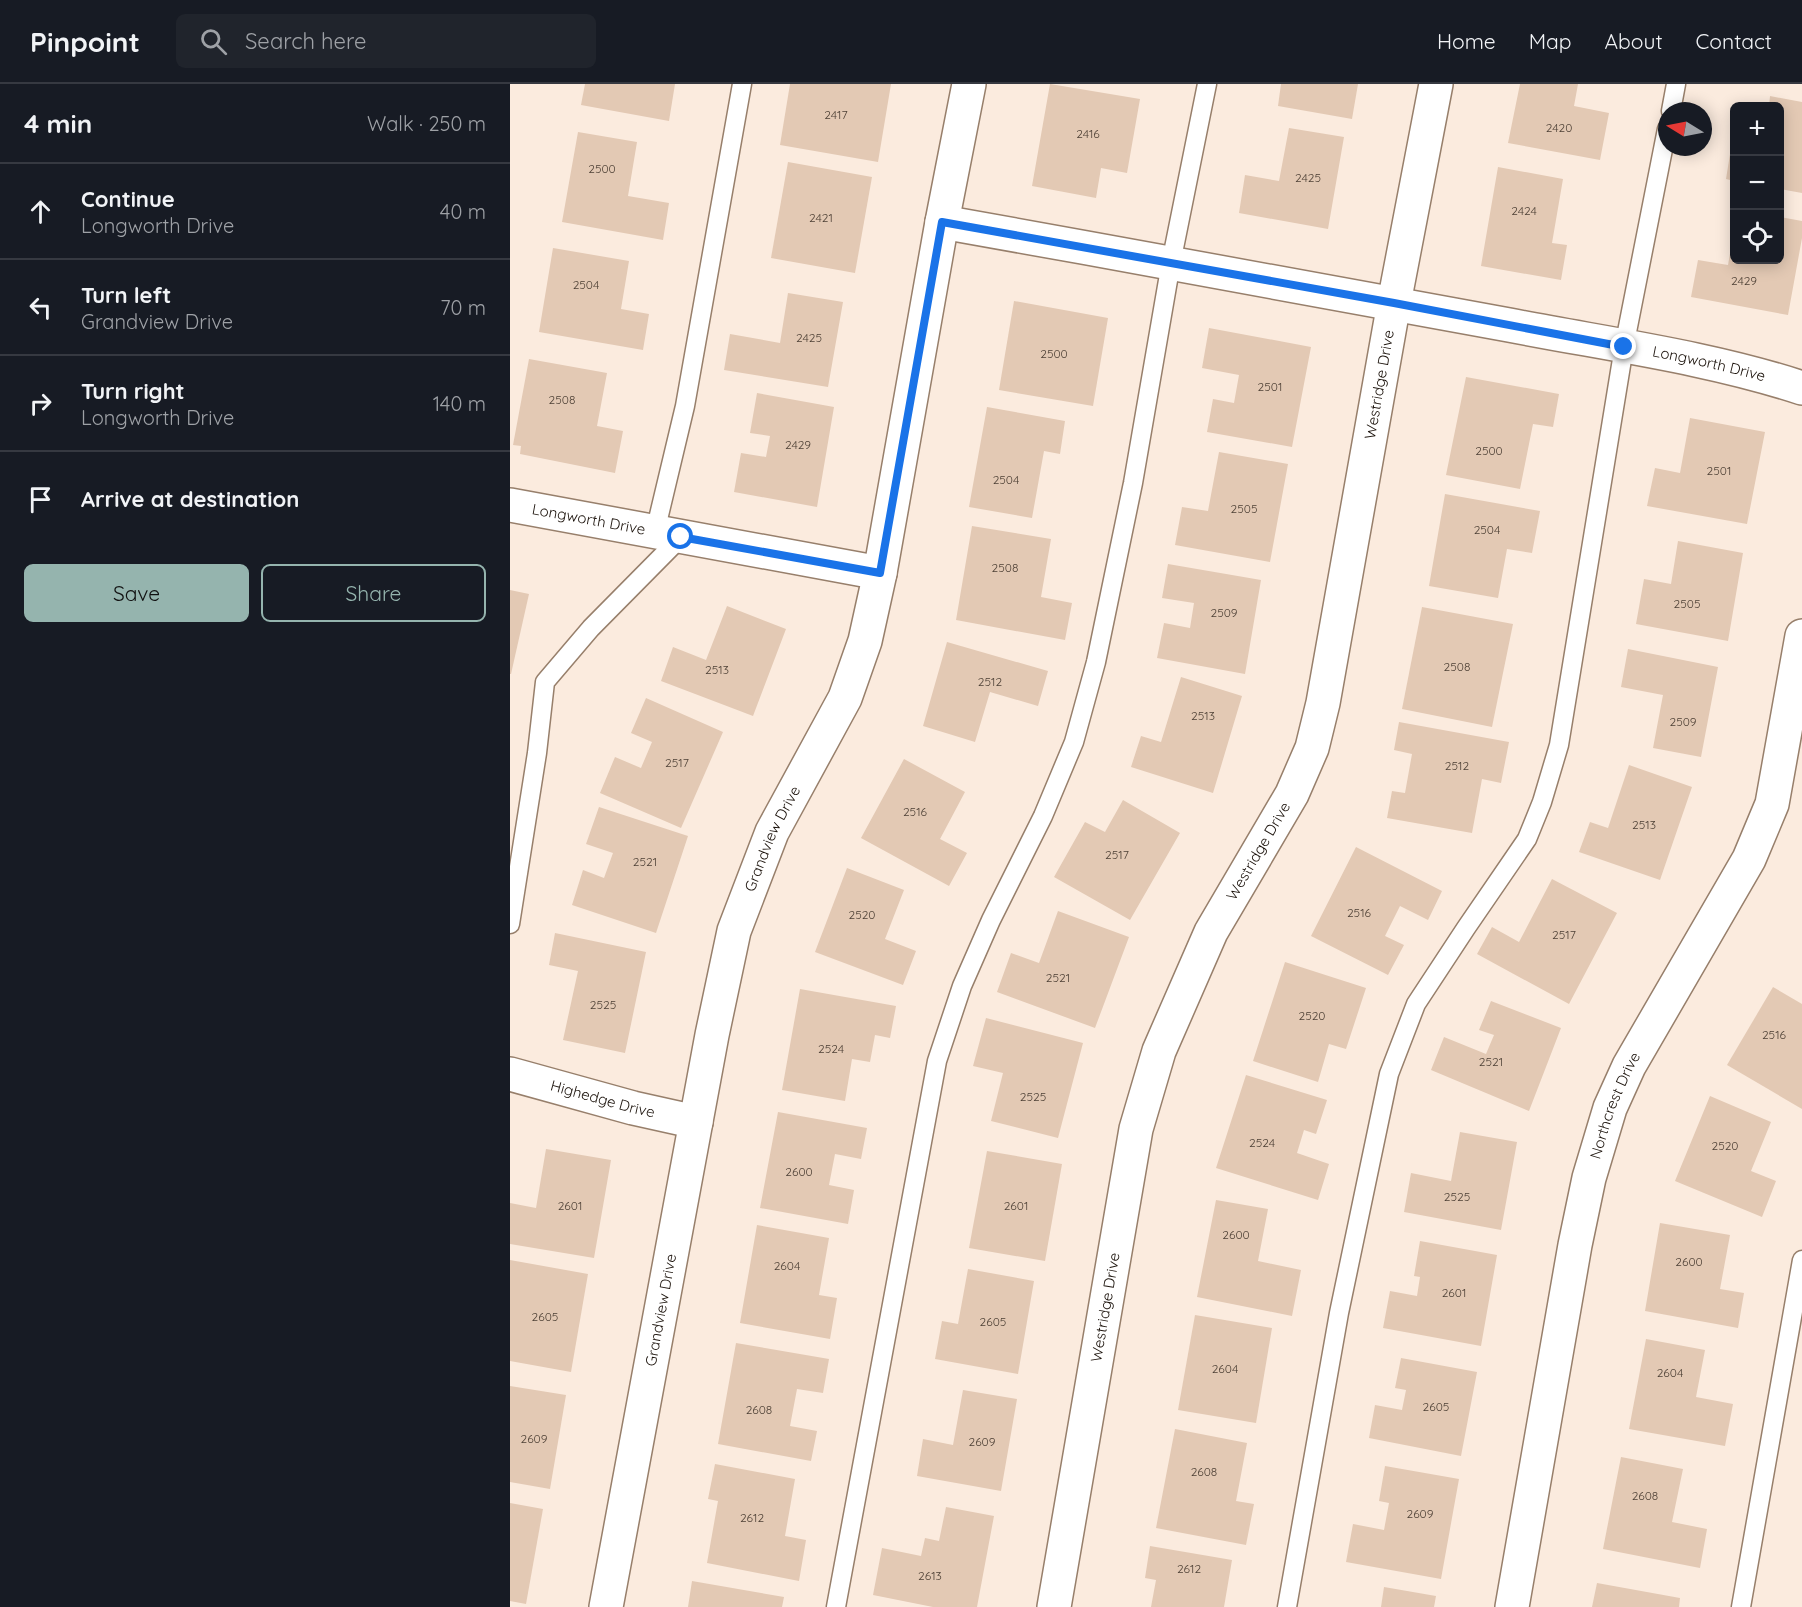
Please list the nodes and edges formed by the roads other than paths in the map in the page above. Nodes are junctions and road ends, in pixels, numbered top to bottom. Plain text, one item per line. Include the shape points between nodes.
1 (742, 84) edge
2 (969, 84) edge
3 (1207, 84) edge
4 (1436, 84) edge
5 (1676, 84) edge
6 (1673, 102) edge
7 (1662, 156) edge
8 (942, 222) junction
9 (1171, 263) junction
10 (1394, 303) junction
11 (1624, 347) junction
12 (1802, 388) edge
13 (510, 505) edge
14 (668, 534) junction
15 (880, 573) junction
16 (1802, 636) edge
17 (510, 924) edge
18 (510, 1074) edge
19 (696, 1122) junction
20 (1802, 1260) edge
21 (606, 1607) edge
22 (836, 1607) edge
23 (1054, 1607) edge
24 (1287, 1607) edge
25 (1512, 1607) edge
26 (1741, 1607) edge

1 - 14 lane via 685,406
2 - 8 street, Grandview Drive
3 - 9 lane
4 - 10 street, Westridge Drive
5 - 6 lane
7 - 11 lane
8 - 9 street, Longworth Drive
8 - 15 street, Grandview Drive
9 - 10 street, Longworth Drive
9 - 22 lane via 1133,483 1096,662 1074,742 962,986 938,1061
10 - 11 street, Longworth Drive
10 - 23 street, Westridge Drive via 1312,748 1292,794 1210,932 1159,1052 1136,1129
11 - 12 street, Longworth Drive via 1755,373
11 - 24 lane via 1559,745 1527,838 1416,1004 1389,1074 1339,1313
13 - 14 street, Longworth Drive
14 - 15 street, Longworth Drive
14 - 17 lane via 545,682
15 - 19 street, Grandview Drive via 865,641 845,698 772,832 734,931
16 - 25 street, Northcrest Drive via 1772,804 1749,859 1629,1066 1610,1108 1589,1178
18 - 19 street, Highedge Drive
19 - 21 street, Grandview Drive
20 - 26 lane

